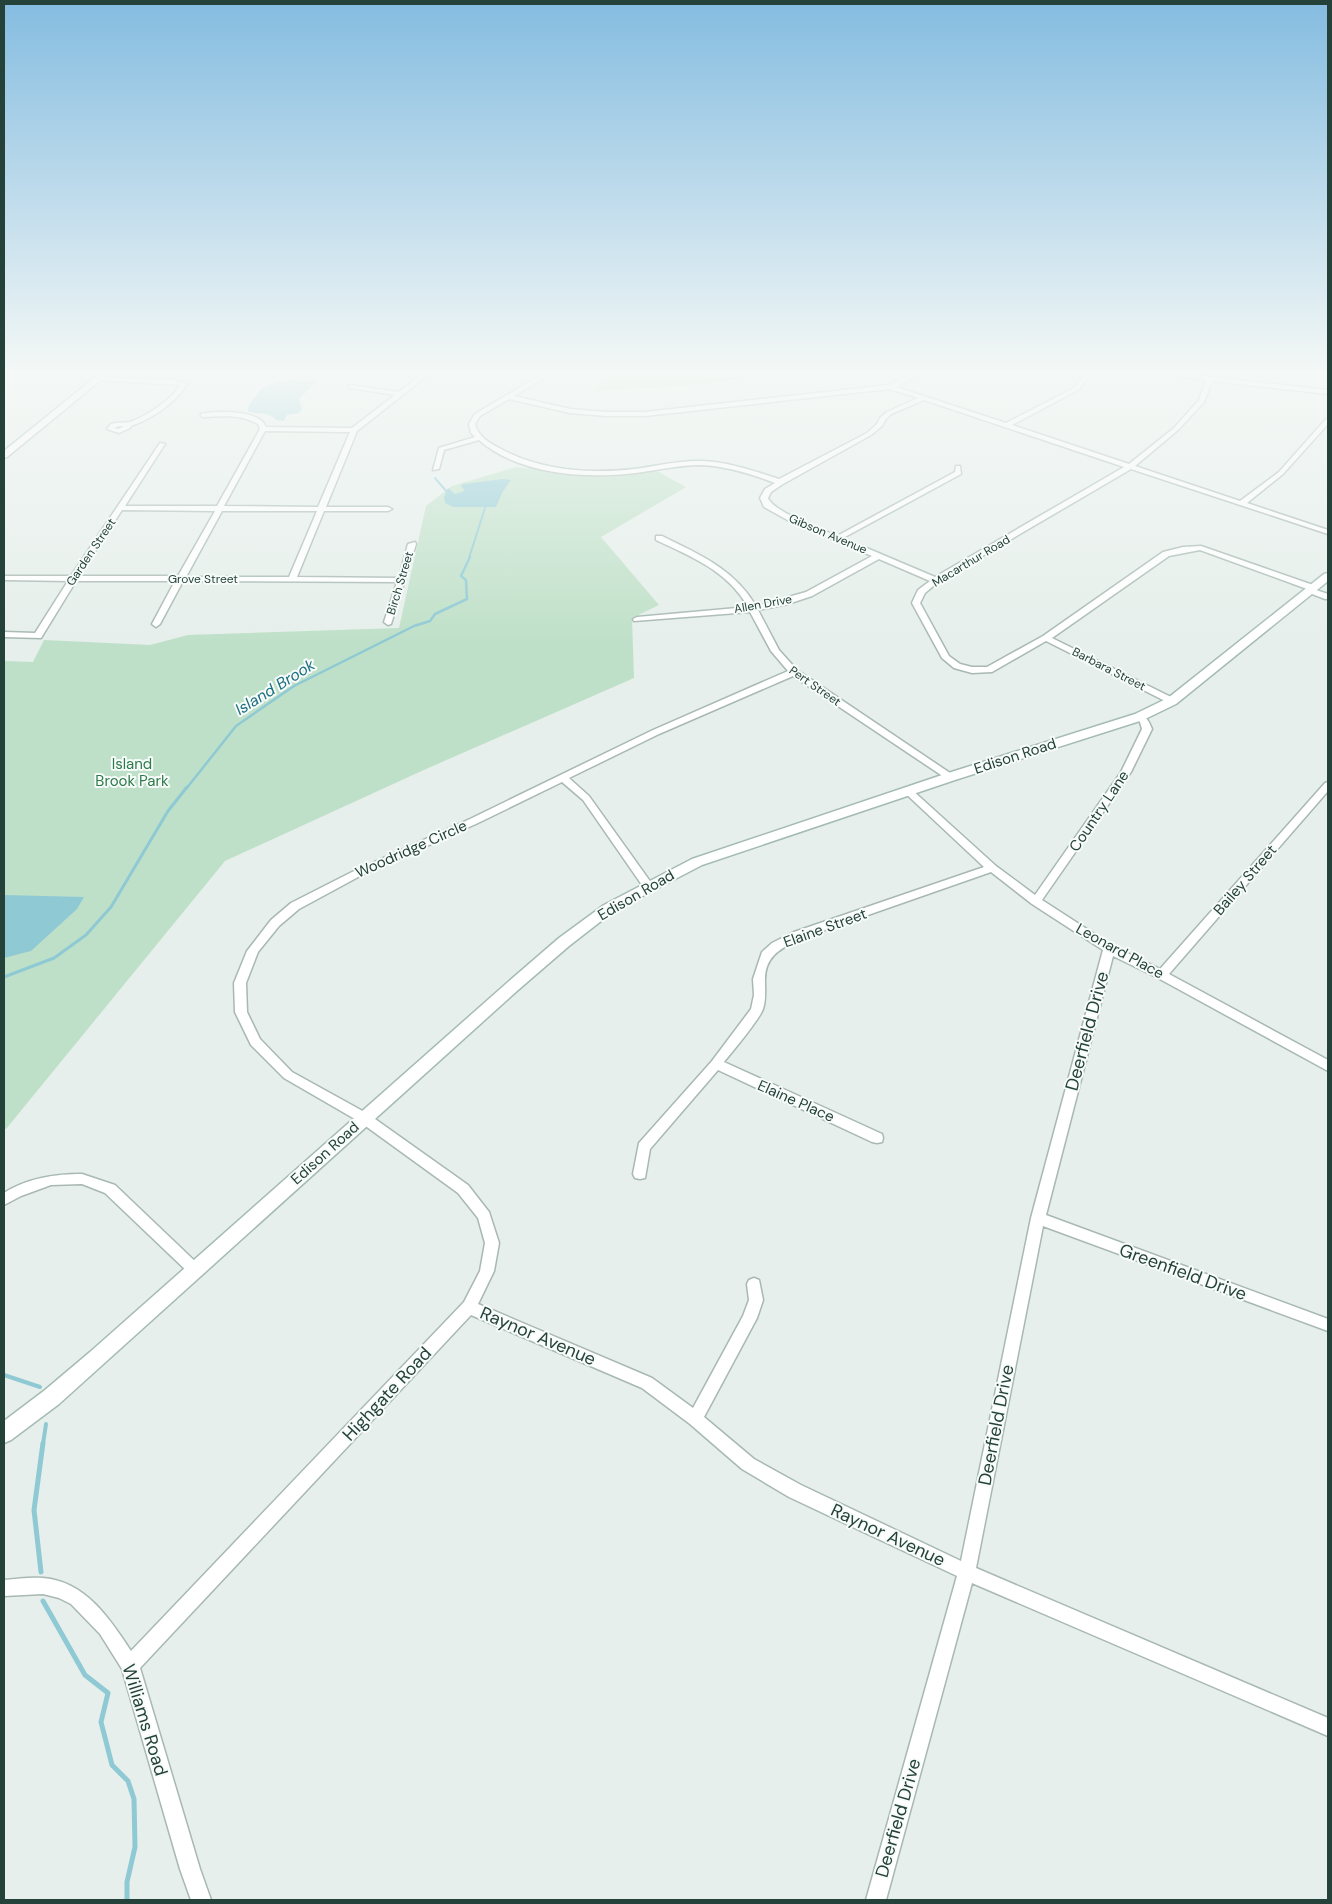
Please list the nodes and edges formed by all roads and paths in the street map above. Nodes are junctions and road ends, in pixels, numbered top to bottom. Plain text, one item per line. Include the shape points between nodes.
1 (149, 464) edge
2 (243, 464) edge
3 (340, 464) edge
4 (437, 464) edge
5 (534, 464) edge
6 (677, 464) edge
7 (710, 464) edge
8 (814, 464) edge
9 (1122, 464) edge
10 (1132, 464) edge
11 (1290, 464) edge
12 (1129, 466) junction
13 (958, 467) dead end
14 (435, 469) dead end
15 (780, 482) junction
16 (1242, 503) junction
17 (120, 508) junction
18 (218, 508) junction
19 (322, 509) junction
20 (388, 509) dead end
21 (1328, 532) edge
22 (659, 538) dead end
23 (838, 538) junction
24 (412, 544) dead end
25 (878, 556) junction
26 (1328, 576) edge
27 (4, 578) edge
28 (73, 579) junction
29 (181, 579) junction
30 (292, 579) junction
31 (402, 580) junction
32 (935, 580) junction
33 (1312, 589) junction
34 (1328, 597) edge
35 (753, 609) junction
36 (637, 619) dead end
37 (388, 622) dead end
38 (156, 624) dead end
39 (4, 635) edge
40 (1046, 638) junction
41 (794, 672) junction
42 (1172, 701) junction
43 (1139, 717) junction
44 (950, 777) junction
45 (563, 778) junction
46 (1328, 785) edge
47 (908, 791) junction
48 (992, 868) junction
49 (648, 886) junction
50 (1036, 901) junction
51 (1109, 949) junction
52 (1162, 974) junction
53 (716, 1064) junction
54 (1328, 1066) edge
55 (364, 1118) junction
56 (877, 1138) dead end
57 (640, 1174) dead end
58 (4, 1200) edge
59 (1038, 1218) junction
60 (195, 1270) junction
61 (754, 1284) dead end
62 (469, 1307) junction
63 (1328, 1325) edge
64 (695, 1419) junction
65 (4, 1433) edge
66 (967, 1572) junction
67 (4, 1588) edge
68 (130, 1665) junction
69 (1328, 1727) edge
70 (201, 1900) edge
71 (876, 1900) edge

1 - 17 street, Garden Street
2 - 18 street
3 - 19 street
4 - 14 street
5 - 6 street via 548,468 605,472
7 - 15 street via 745,469
8 - 15 street, Gibson Avenue
9 - 12 street
10 - 12 street, Macarthur Road
11 - 16 street
12 - 16 street
12 - 32 street, Macarthur Road
13 - 23 street via 959,473
15 - 23 street, Gibson Avenue via 764,498 767,505
16 - 21 street
17 - 18 street
17 - 28 street, Garden Street
18 - 19 street
18 - 29 street
19 - 20 street
19 - 30 street
22 - 35 street, Pert Street via 723,572 736,584
23 - 25 street, Gibson Avenue
24 - 31 street, Birch Street
25 - 32 street, Gibson Avenue
25 - 35 street, Allen Drive via 809,594
26 - 33 street, Edison Road
27 - 28 street, Grove Street
28 - 29 street, Grove Street
28 - 39 street, Garden Street via 38,636
29 - 30 street, Grove Street
29 - 38 street
30 - 31 street, Grove Street
31 - 37 street, Birch Street
32 - 40 street, Macarthur Road via 916,603 946,658 957,666 990,670
33 - 34 street, Macarthur Road
33 - 40 street, Macarthur Road via 1215,552 1186,548 1166,554
33 - 42 street, Edison Road
35 - 36 street, Allen Drive
35 - 41 street, Pert Street via 771,647 781,662
40 - 42 street, Barbara Street
41 - 44 street, Pert Street
41 - 45 street, Woodridge Circle via 656,732
42 - 43 street, Edison Road
43 - 44 street, Edison Road
43 - 50 street, Country Lane via 1147,728 1126,772
44 - 47 street, Edison Road
45 - 49 street via 586,798
45 - 55 street, Woodridge Circle via 294,906 275,923 253,951 240,983 241,1012 255,1042 288,1075
46 - 52 street, Bailey Street
47 - 48 street, Leonard Place
47 - 49 street, Edison Road via 696,862
48 - 50 street, Leonard Place
48 - 53 street, Elaine Street via 798,935 776,946 766,955 762,965 757,1010
49 - 55 street, Edison Road via 608,908 564,942
50 - 51 street, Leonard Place
51 - 52 street, Leonard Place
51 - 59 street, Deerfield Drive
52 - 54 street, Leonard Place
53 - 56 street, Elaine Place
53 - 57 street, Elaine Street via 644,1147
55 - 60 street, Edison Road
55 - 62 street, Highgate Road via 463,1189 484,1216 492,1243 487,1272
58 - 60 street via 16,1192 51,1180 82,1179 110,1189
59 - 63 street, Greenfield Drive
59 - 66 street, Deerfield Drive
60 - 65 street, Edison Road via 52,1397
61 - 64 street via 756,1300 750,1318
62 - 64 street, Raynor Avenue via 647,1383
62 - 68 street, Highgate Road
64 - 66 street, Raynor Avenue via 748,1464 796,1491
66 - 69 street, Raynor Avenue
66 - 71 street, Deerfield Drive
67 - 68 street, Williams Road via 43,1586 77,1598 106,1628
68 - 70 street, Williams Road

